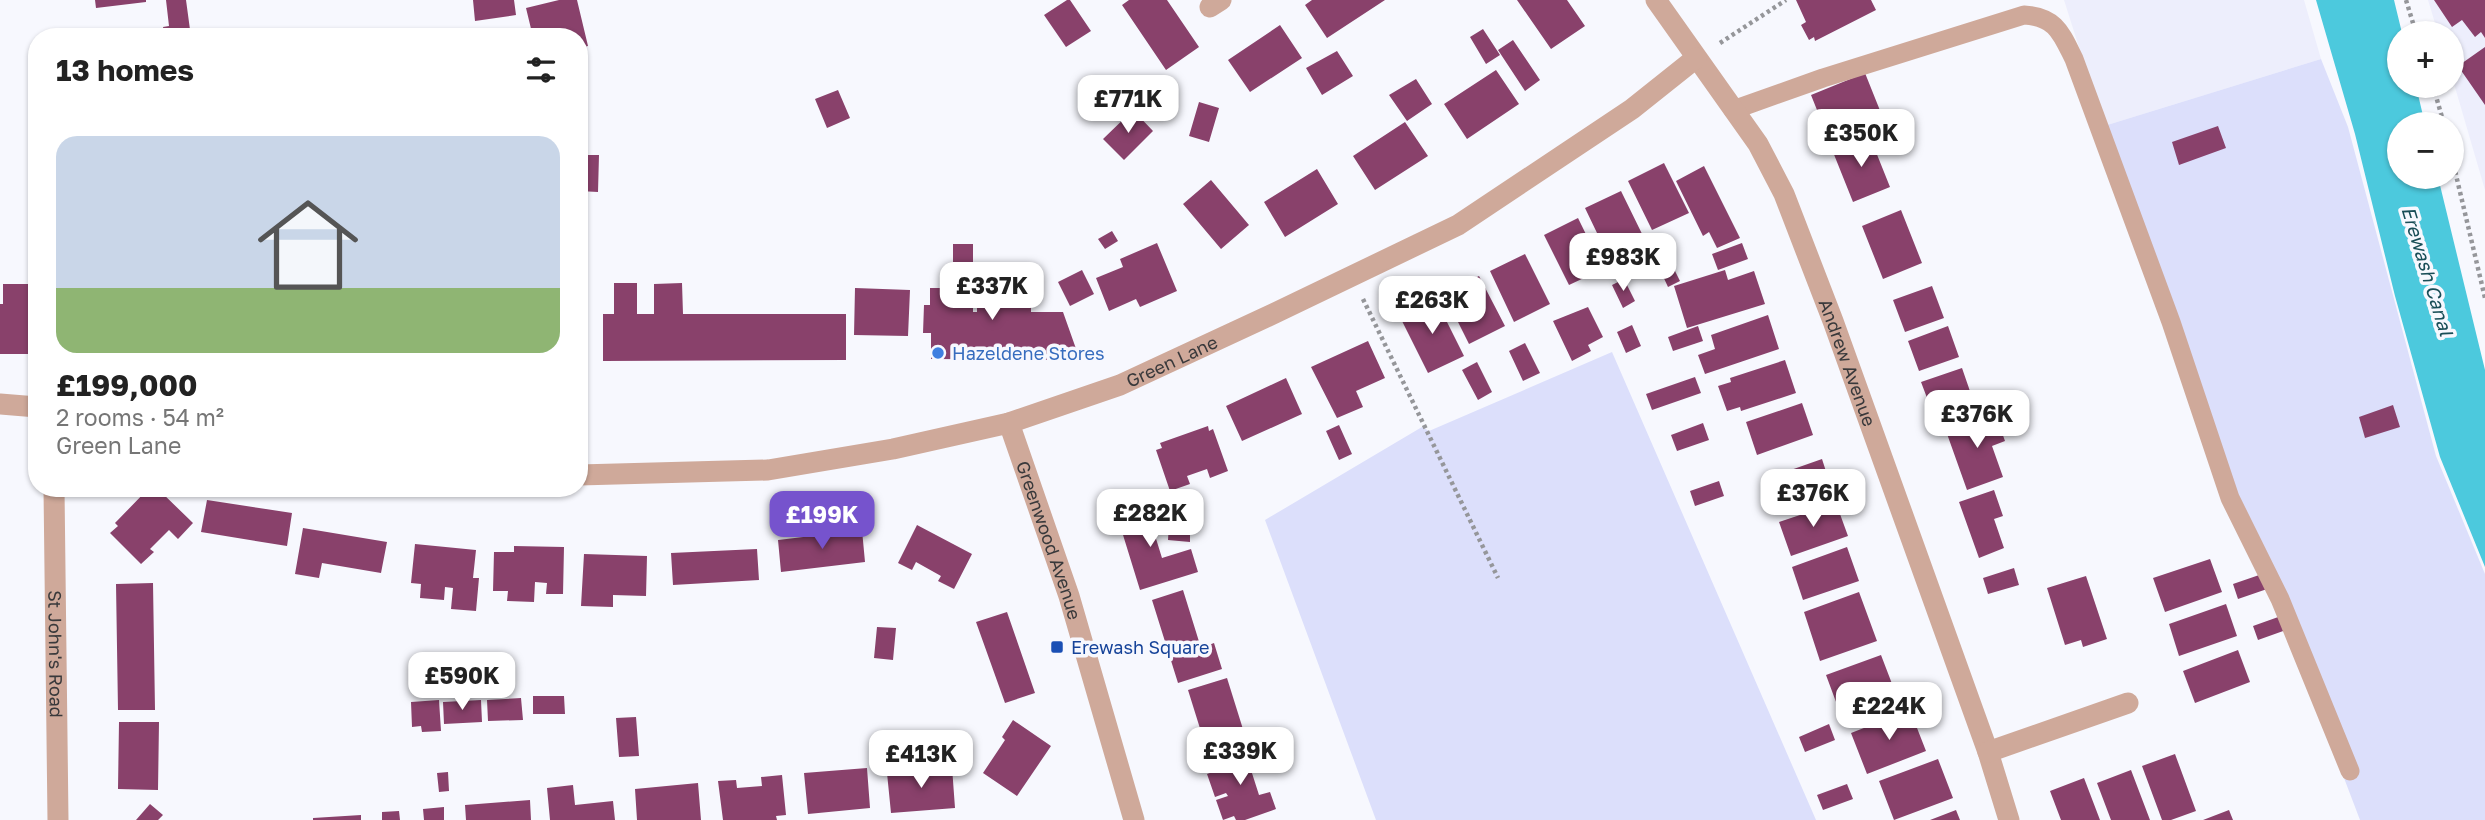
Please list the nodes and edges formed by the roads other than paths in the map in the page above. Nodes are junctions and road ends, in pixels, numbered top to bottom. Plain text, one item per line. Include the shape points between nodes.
1 (1656, 0) edge
2 (1696, 58) junction
3 (1733, 110) junction
4 (0, 404) edge
5 (28, 406) edge
6 (1009, 423) junction
7 (588, 475) edge
8 (54, 497) edge
9 (2128, 703) dead end
10 (1988, 752) junction
11 (2350, 771) dead end
12 (58, 820) edge
13 (1134, 820) edge
14 (2009, 820) edge

1 - 2 street, Andrew Avenue
2 - 3 street, Andrew Avenue
2 - 6 street, Green Lane via 1632,109 1458,225 1120,385
3 - 10 street, Andrew Avenue via 1758,144 1784,194
3 - 11 lane via 2024,15 2041,16 2062,34 2171,322 2230,498 2280,599
4 - 5 street
6 - 7 street, Green Lane via 768,470
6 - 13 street, Greenwood Avenue via 1069,596
8 - 12 street, St John's Road
9 - 10 street
10 - 14 street, Andrew Avenue

